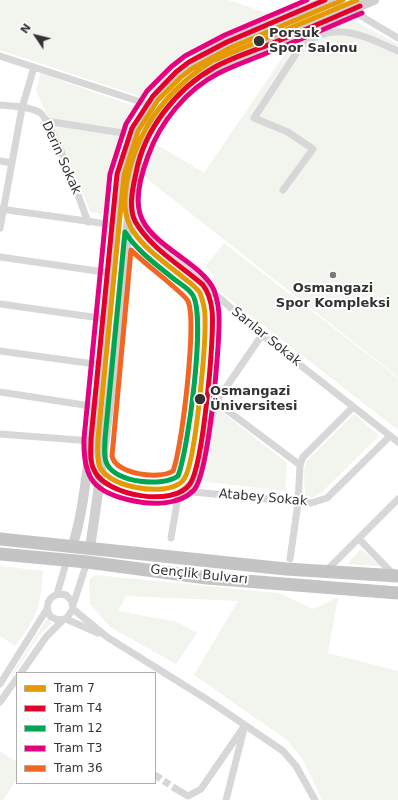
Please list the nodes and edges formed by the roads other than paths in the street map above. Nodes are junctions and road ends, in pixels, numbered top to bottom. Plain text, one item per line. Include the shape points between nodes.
1 (327, 0) edge
2 (374, 0) edge
3 (351, 10) junction
4 (398, 38) edge
5 (398, 51) edge
6 (0, 56) edge
7 (34, 67) junction
8 (0, 104) edge
9 (150, 105) junction
10 (22, 108) junction
11 (46, 121) junction
12 (123, 133) dead end
13 (0, 161) edge
14 (12, 163) junction
15 (283, 190) dead end
16 (130, 205) junction
17 (2, 209) edge
18 (88, 222) junction
19 (115, 225) junction
20 (0, 228) edge
21 (0, 257) edge
22 (111, 272) junction
23 (0, 304) edge
24 (107, 319) junction
25 (262, 335) junction
26 (0, 351) edge
27 (102, 365) junction
28 (0, 392) edge
29 (216, 402) junction
30 (97, 407) junction
31 (353, 407) junction
32 (0, 434) edge
33 (390, 436) junction
34 (92, 441) junction
35 (398, 442) edge
36 (300, 465) junction
37 (182, 491) junction
38 (398, 499) edge
39 (298, 503) junction
40 (171, 538) dead end
41 (0, 539) edge
42 (359, 539) junction
43 (72, 547) junction
44 (90, 548) junction
45 (0, 554) edge
46 (290, 559) dead end
47 (67, 560) junction
48 (87, 562) junction
49 (326, 571) junction
50 (396, 575) edge
51 (398, 593) edge
52 (57, 594) junction
53 (73, 607) junction
54 (47, 609) junction
55 (64, 620) junction
56 (107, 637) junction
57 (21, 672) edge
58 (2, 681) edge
59 (16, 683) edge
60 (0, 702) edge
61 (245, 725) junction
62 (176, 789) tunnel mouth
63 (227, 799) edge
64 (315, 800) edge

1 - 3 street
1 - 9 main road via 214,50 190,65 168,84
2 - 3 main road
3 - 4 street
3 - 16 main road via 212,68 184,85 155,117 144,137 138,156
5 - 15 street via 356,33 330,32 312,37 301,46 254,118 288,132 313,149
6 - 7 street
7 - 9 street
7 - 10 street
8 - 10 street, Derin Sokak
9 - 19 main road via 139,122 125,160 118,192
10 - 11 street, Derin Sokak via 41,113
10 - 14 street
11 - 12 street
11 - 18 street, Derin Sokak
13 - 14 street
14 - 17 street
16 - 25 street, Sarılar Sokak via 135,222 146,236
16 - 44 main road via 108,430
17 - 18 street
17 - 20 street
18 - 19 street
19 - 22 main road
21 - 22 street
22 - 24 main road
23 - 24 street
24 - 27 main road
25 - 29 street
25 - 31 street, Sarılar Sokak
26 - 27 street
27 - 30 main road
28 - 30 street
29 - 36 street
29 - 37 street via 198,469 192,482
30 - 34 main road
31 - 33 street, Sarılar Sokak
31 - 36 street via 303,457
32 - 34 street
33 - 35 street, Sarılar Sokak
33 - 39 street, Atabey Sokak via 327,498 311,503
34 - 43 main road via 80,520
36 - 39 street
37 - 39 street, Atabey Sokak
37 - 40 street via 175,507
38 - 42 street
39 - 46 street
41 - 43 highway, Gençlik Bulvarı
42 - 49 street
42 - 50 street
43 - 44 highway, Gençlik Bulvarı
43 - 47 highway
44 - 48 highway
44 - 49 highway, Gençlik Bulvarı
45 - 47 highway, Gençlik Bulvarı
47 - 48 highway, Gençlik Bulvarı
47 - 52 street
48 - 51 highway, Gençlik Bulvarı via 207,578
48 - 53 street
49 - 50 highway, Gençlik Bulvarı
52 - 53 street via 66,595 72,601
52 - 54 street via 49,600
53 - 55 street
53 - 56 street
54 - 55 street via 54,619
54 - 58 street
55 - 56 street
55 - 57 street via 46,637
56 - 61 street
58 - 59 street
59 - 60 street
61 - 62 street via 202,789 188,796
61 - 63 street
61 - 64 street via 283,751 296,766

